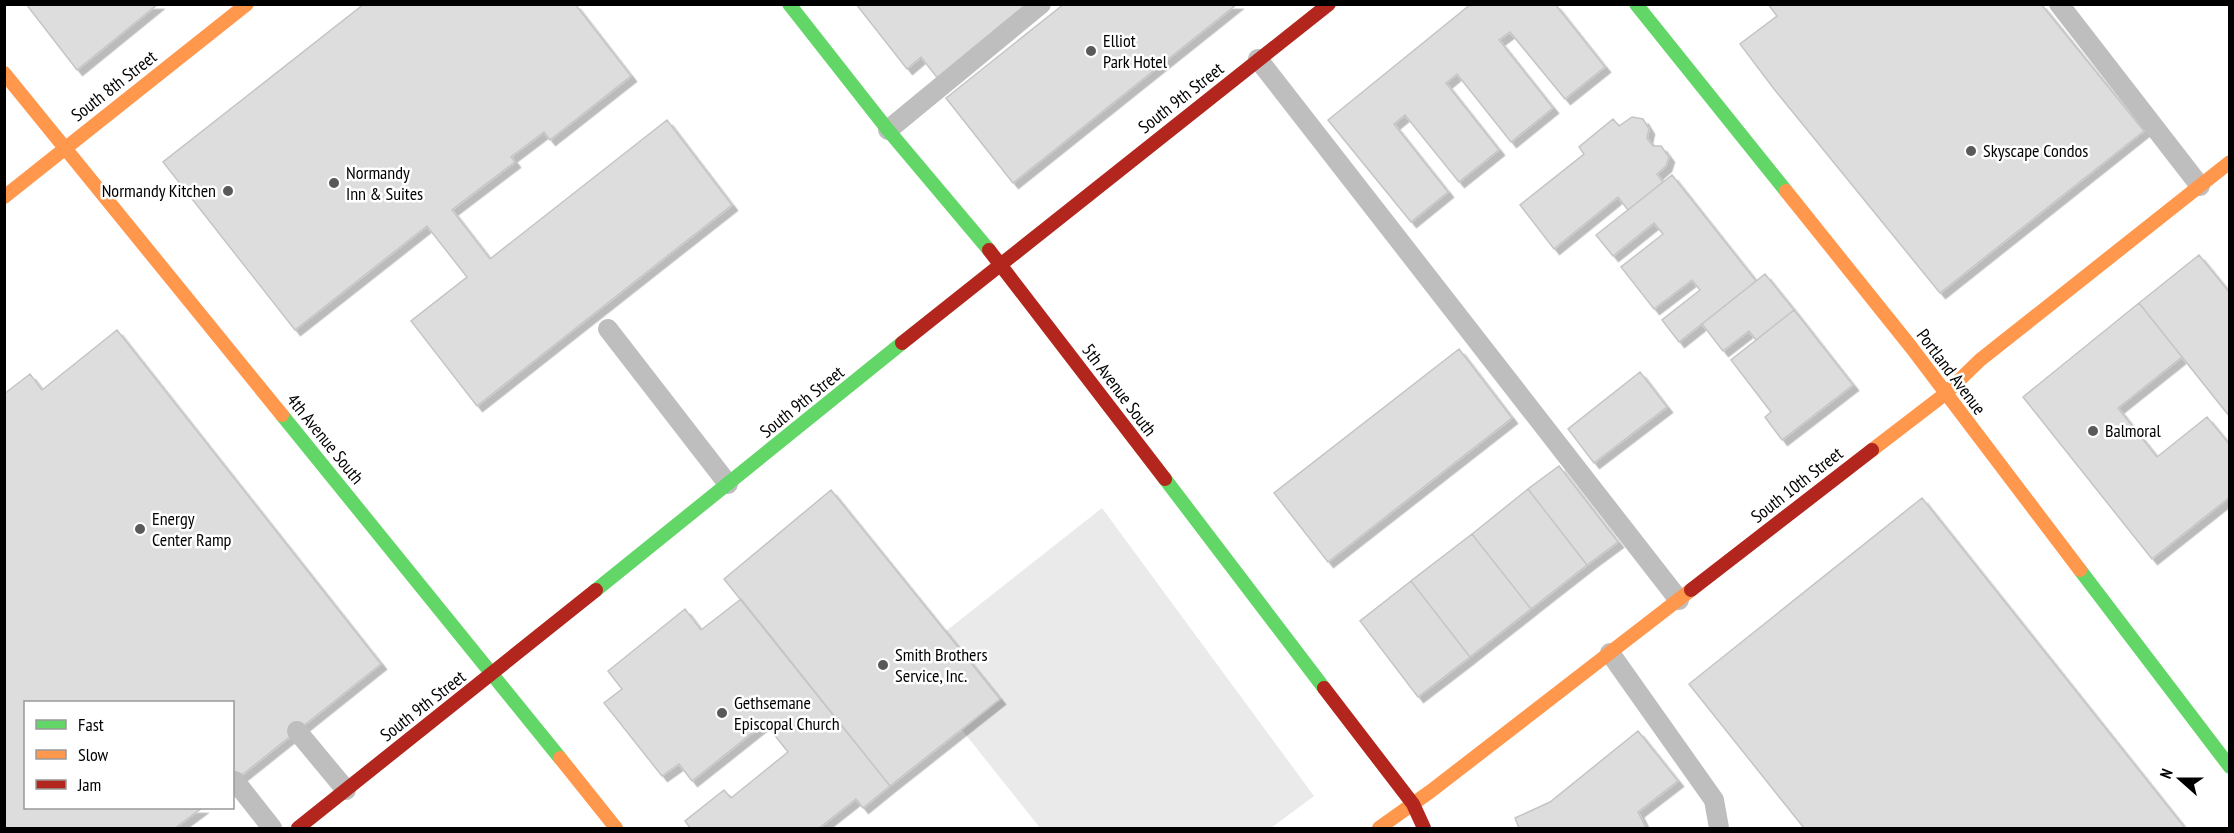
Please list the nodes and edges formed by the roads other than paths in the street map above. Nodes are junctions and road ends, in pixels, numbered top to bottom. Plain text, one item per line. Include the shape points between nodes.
1 (247, 4) edge
2 (789, 4) edge
3 (1041, 4) edge
4 (1329, 4) edge
5 (1636, 4) edge
6 (2059, 4) edge
7 (1258, 59) junction
8 (4, 73) edge
9 (888, 130) junction
10 (64, 149) junction
11 (2229, 162) edge
12 (2200, 186) junction
13 (4, 197) edge
14 (1000, 264) junction
15 (608, 329) dead end
16 (1945, 394) junction
17 (728, 484) junction
18 (1678, 600) junction
19 (1610, 652) junction
20 (493, 674) junction
21 (297, 731) dead end
22 (2229, 767) edge
23 (235, 781) dead end
24 (346, 790) junction
25 (1413, 804) junction
26 (272, 828) edge
27 (298, 828) edge
28 (616, 828) edge
29 (1379, 828) edge
30 (1424, 828) edge
31 (1719, 828) edge

1 - 10 main road, South 8th Street
2 - 9 main road, 5th Avenue South
3 - 9 lane
4 - 7 main road, South 9th Street
5 - 16 main road, Portland Avenue
6 - 12 lane
7 - 14 main road, South 9th Street
7 - 18 lane
8 - 10 main road, 4th Avenue South
9 - 14 main road, 5th Avenue South
10 - 13 main road, South 8th Street
10 - 20 main road, 4th Avenue South
11 - 12 main road, South 10th Street
12 - 16 main road, South 10th Street via 1980,360
14 - 17 main road, South 9th Street
14 - 25 main road, 5th Avenue South
15 - 17 lane
16 - 18 main road, South 10th Street
16 - 22 main road, Portland Avenue
17 - 20 main road, South 9th Street
18 - 19 main road, South 10th Street
19 - 25 main road, South 10th Street
19 - 31 lane via 1714,800
20 - 24 main road, South 9th Street
20 - 28 main road, 4th Avenue South
21 - 24 lane
23 - 26 lane
24 - 27 main road, South 9th Street
25 - 29 main road, South 10th Street
25 - 30 main road, 5th Avenue South

